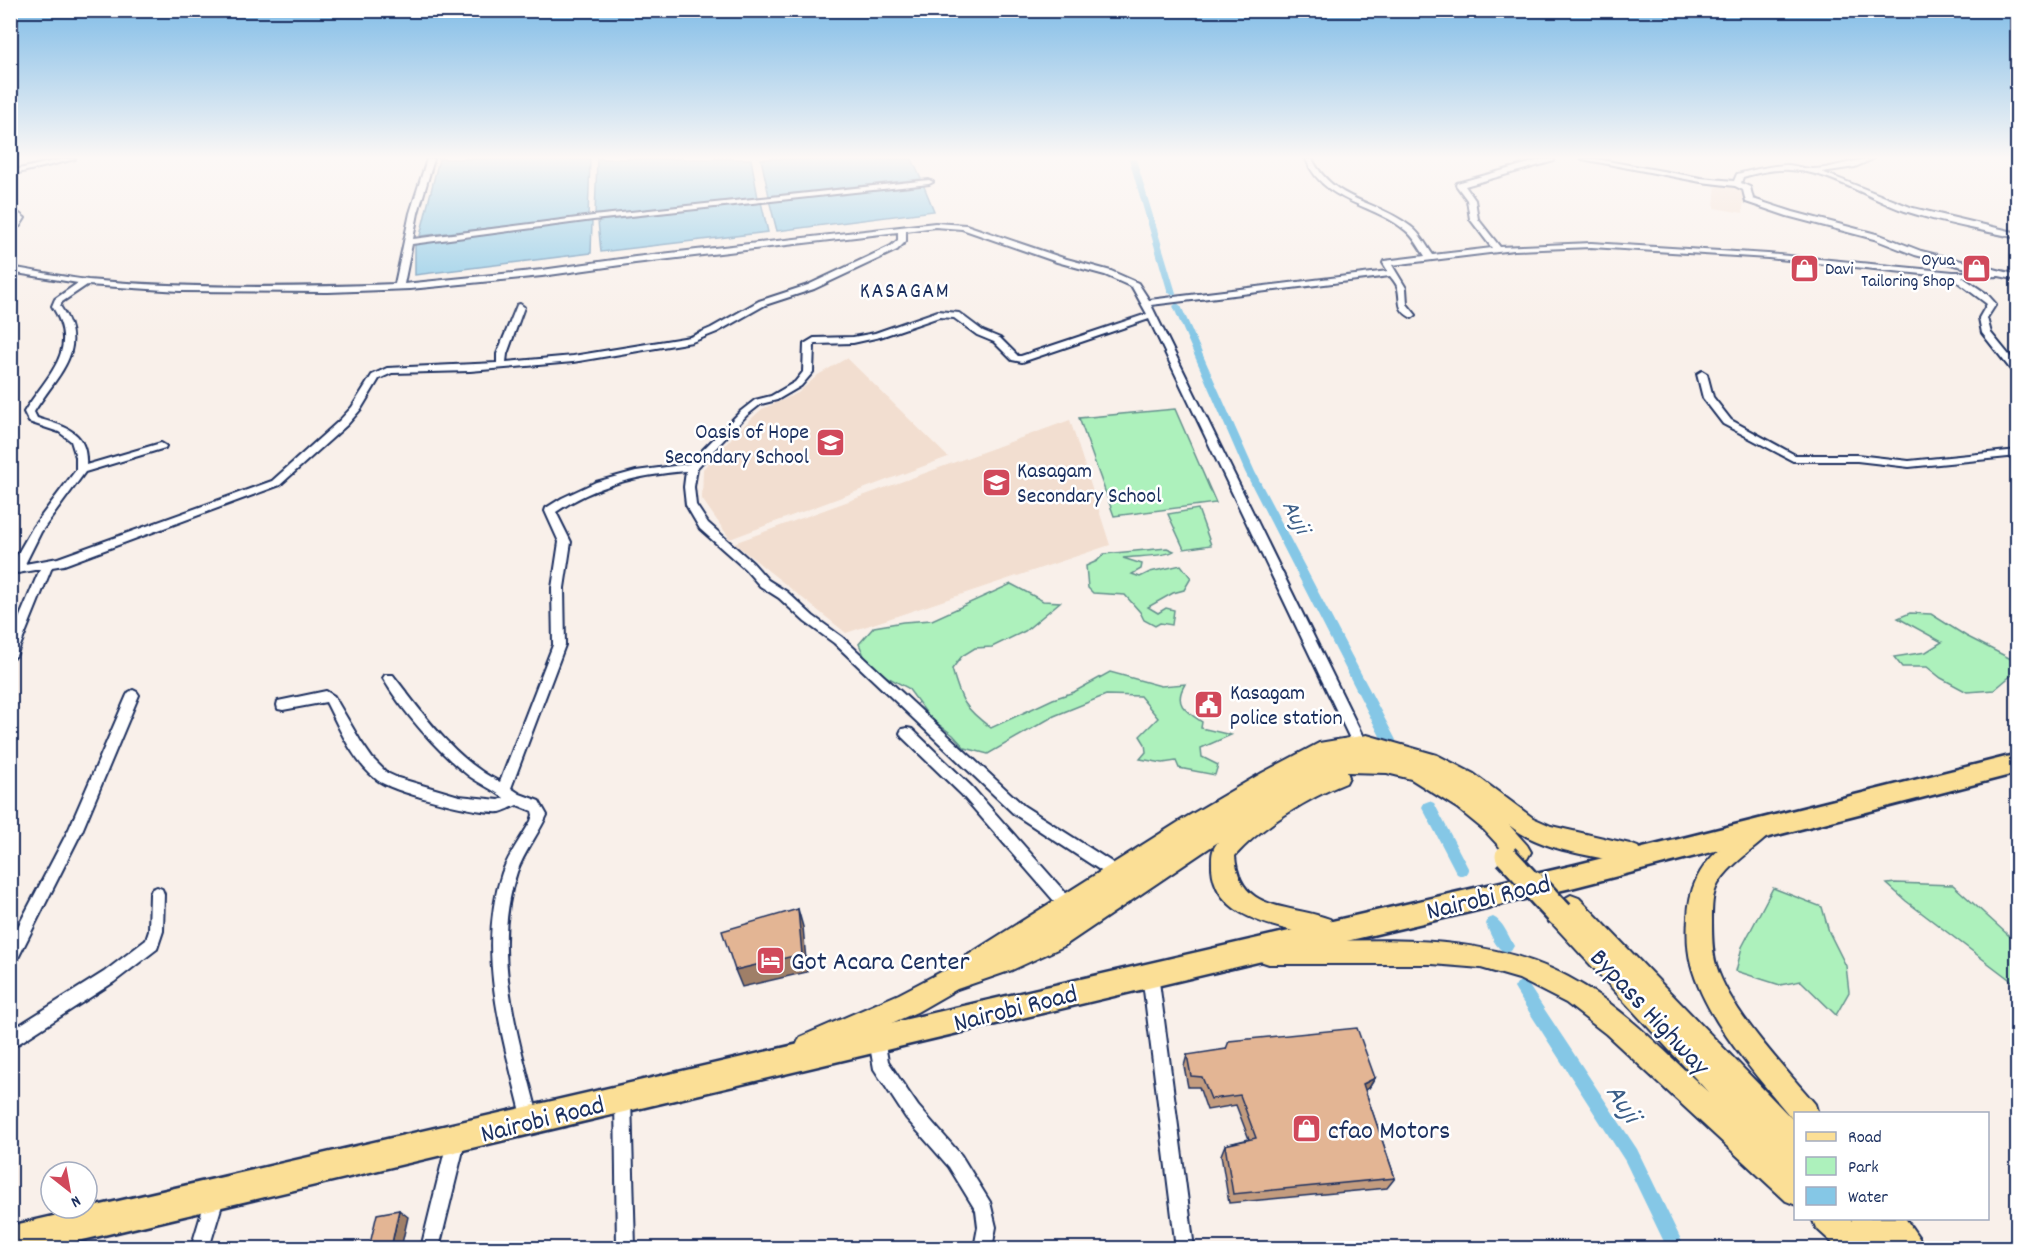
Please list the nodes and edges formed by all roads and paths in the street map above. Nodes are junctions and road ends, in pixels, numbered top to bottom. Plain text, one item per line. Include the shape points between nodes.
1 (21, 218) edge
2 (413, 218) edge
3 (595, 218) edge
4 (1386, 218) edge
5 (1474, 218) edge
6 (1809, 218) edge
7 (1944, 218) edge
8 (10, 227) edge
9 (902, 228) junction
10 (2018, 236) edge
11 (410, 242) junction
12 (1499, 251) junction
13 (1430, 257) junction
14 (10, 269) edge
15 (1391, 273) junction
16 (1996, 274) junction
17 (1953, 275) junction
18 (2018, 278) edge
19 (85, 282) junction
20 (399, 286) junction
21 (1146, 303) junction
22 (520, 307) dead end
23 (1151, 315) junction
24 (1412, 315) dead end
25 (501, 366) junction
26 (2018, 373) edge
27 (1702, 374) dead end
28 (160, 446) dead end
29 (2018, 453) edge
30 (692, 467) junction
31 (81, 470) junction
32 (47, 565) junction
33 (10, 656) edge
34 (389, 678) dead end
35 (133, 695) dead end
36 (283, 705) dead end
37 (907, 733) dead end
38 (1360, 745) junction
39 (2018, 757) edge
40 (2018, 763) edge
41 (504, 790) junction
42 (516, 799) junction
43 (1760, 829) junction
44 (1512, 854) junction
45 (1630, 854) junction
46 (1117, 874) junction
47 (157, 894) dead end
48 (1066, 904) junction
49 (1566, 910) junction
50 (1321, 927) junction
51 (1249, 952) junction
52 (10, 959) edge
53 (1150, 974) junction
54 (950, 980) junction
55 (877, 1040) junction
56 (10, 1041) edge
57 (796, 1052) junction
58 (623, 1098) junction
59 (529, 1112) junction
60 (1804, 1112) edge
61 (458, 1138) junction
62 (1794, 1142) edge
63 (1794, 1165) edge
64 (1794, 1189) edge
65 (216, 1194) junction
66 (1830, 1220) edge
67 (1888, 1220) edge
68 (1859, 1233) edge
69 (10, 1234) edge
70 (10, 1242) edge
71 (200, 1248) edge
72 (430, 1248) edge
73 (626, 1248) edge
74 (983, 1248) edge
75 (1185, 1248) edge
76 (1891, 1248) edge
77 (1909, 1248) edge

1 - 8 street
2 - 11 street
3 - 11 street
4 - 13 street via 1408,229
5 - 12 street
6 - 16 street
7 - 10 street
9 - 20 street via 542,273
9 - 21 street via 963,227 1124,279 1135,285
9 - 25 street via 902,241 894,248 822,282 755,306 692,339 613,354
11 - 20 street
12 - 13 street
12 - 17 street via 1591,245 1768,256
13 - 15 street via 1386,263
14 - 19 street
15 - 21 street
15 - 24 street via 1402,288 1404,304
16 - 17 street
16 - 18 street
17 - 26 street via 1992,304 1983,318 1987,333
19 - 20 street via 226,290
19 - 31 street via 58,301 56,306 68,324 70,346 29,412 33,420 71,434 80,445
21 - 23 street
22 - 25 street
23 - 30 street via 1022,359 956,315 938,314 853,340 814,341 809,344 807,372 798,384 758,402
23 - 38 street
25 - 32 street via 398,369 382,373 368,386 344,422 276,483
27 - 29 street via 1708,398 1727,422 1793,458 1839,457 1909,464
28 - 31 street
30 - 41 street via 651,471 601,484 550,511 565,542 558,588 559,645
30 - 46 street via 688,488 691,505 704,526 765,583 838,640 1019,810
31 - 32 street via 38,527 18,569
32 - 33 street
34 - 41 street via 459,761
35 - 52 street via 75,831
36 - 42 street via 326,696 367,762 395,783 459,802 500,806
37 - 48 street via 966,790
38 - 45 main road via 1398,751 1448,770 1509,814 1548,835
38 - 46 main road via 1327,749 1279,774
39 - 45 highway, Nairobi Road
40 - 43 highway, Nairobi Road
41 - 42 street
42 - 59 street via 534,804 540,815 510,872 500,919 502,996
43 - 51 highway, Nairobi Road
43 - 60 main road via 1717,865 1706,882 1700,904 1701,943 1706,972 1724,1006
44 - 49 main road, Bypass Highway, bridge
44 - 50 main road via 1458,808 1405,777 1380,771 1359,772 1325,782 1231,841 1223,853 1225,882 1232,895 1262,912
44 - 54 main road via 1492,823 1445,787 1416,771 1387,764 1340,764 1297,781 1055,938
45 - 50 highway, Nairobi Road
46 - 48 main road
47 - 56 street via 152,944
48 - 54 main road
49 - 62 main road, Bypass Highway
49 - 63 main road, Bypass Highway
50 - 57 highway, Nairobi Road via 921,1019
51 - 53 highway, Nairobi Road
51 - 64 main road via 1432,953 1481,957 1523,968 1575,994 1616,1025
53 - 55 highway, Nairobi Road
53 - 75 street
54 - 57 main road via 908,1003
55 - 58 highway, Nairobi Road
55 - 74 street via 880,1063 897,1090 955,1161 984,1208 987,1227
57 - 59 highway, Nairobi Road
58 - 61 highway, Nairobi Road
58 - 73 street
59 - 69 highway, Nairobi Road
61 - 65 highway, Nairobi Road
61 - 72 street
65 - 70 highway, Nairobi Road
65 - 71 street
66 - 68 main road
67 - 77 main road
68 - 76 main road

